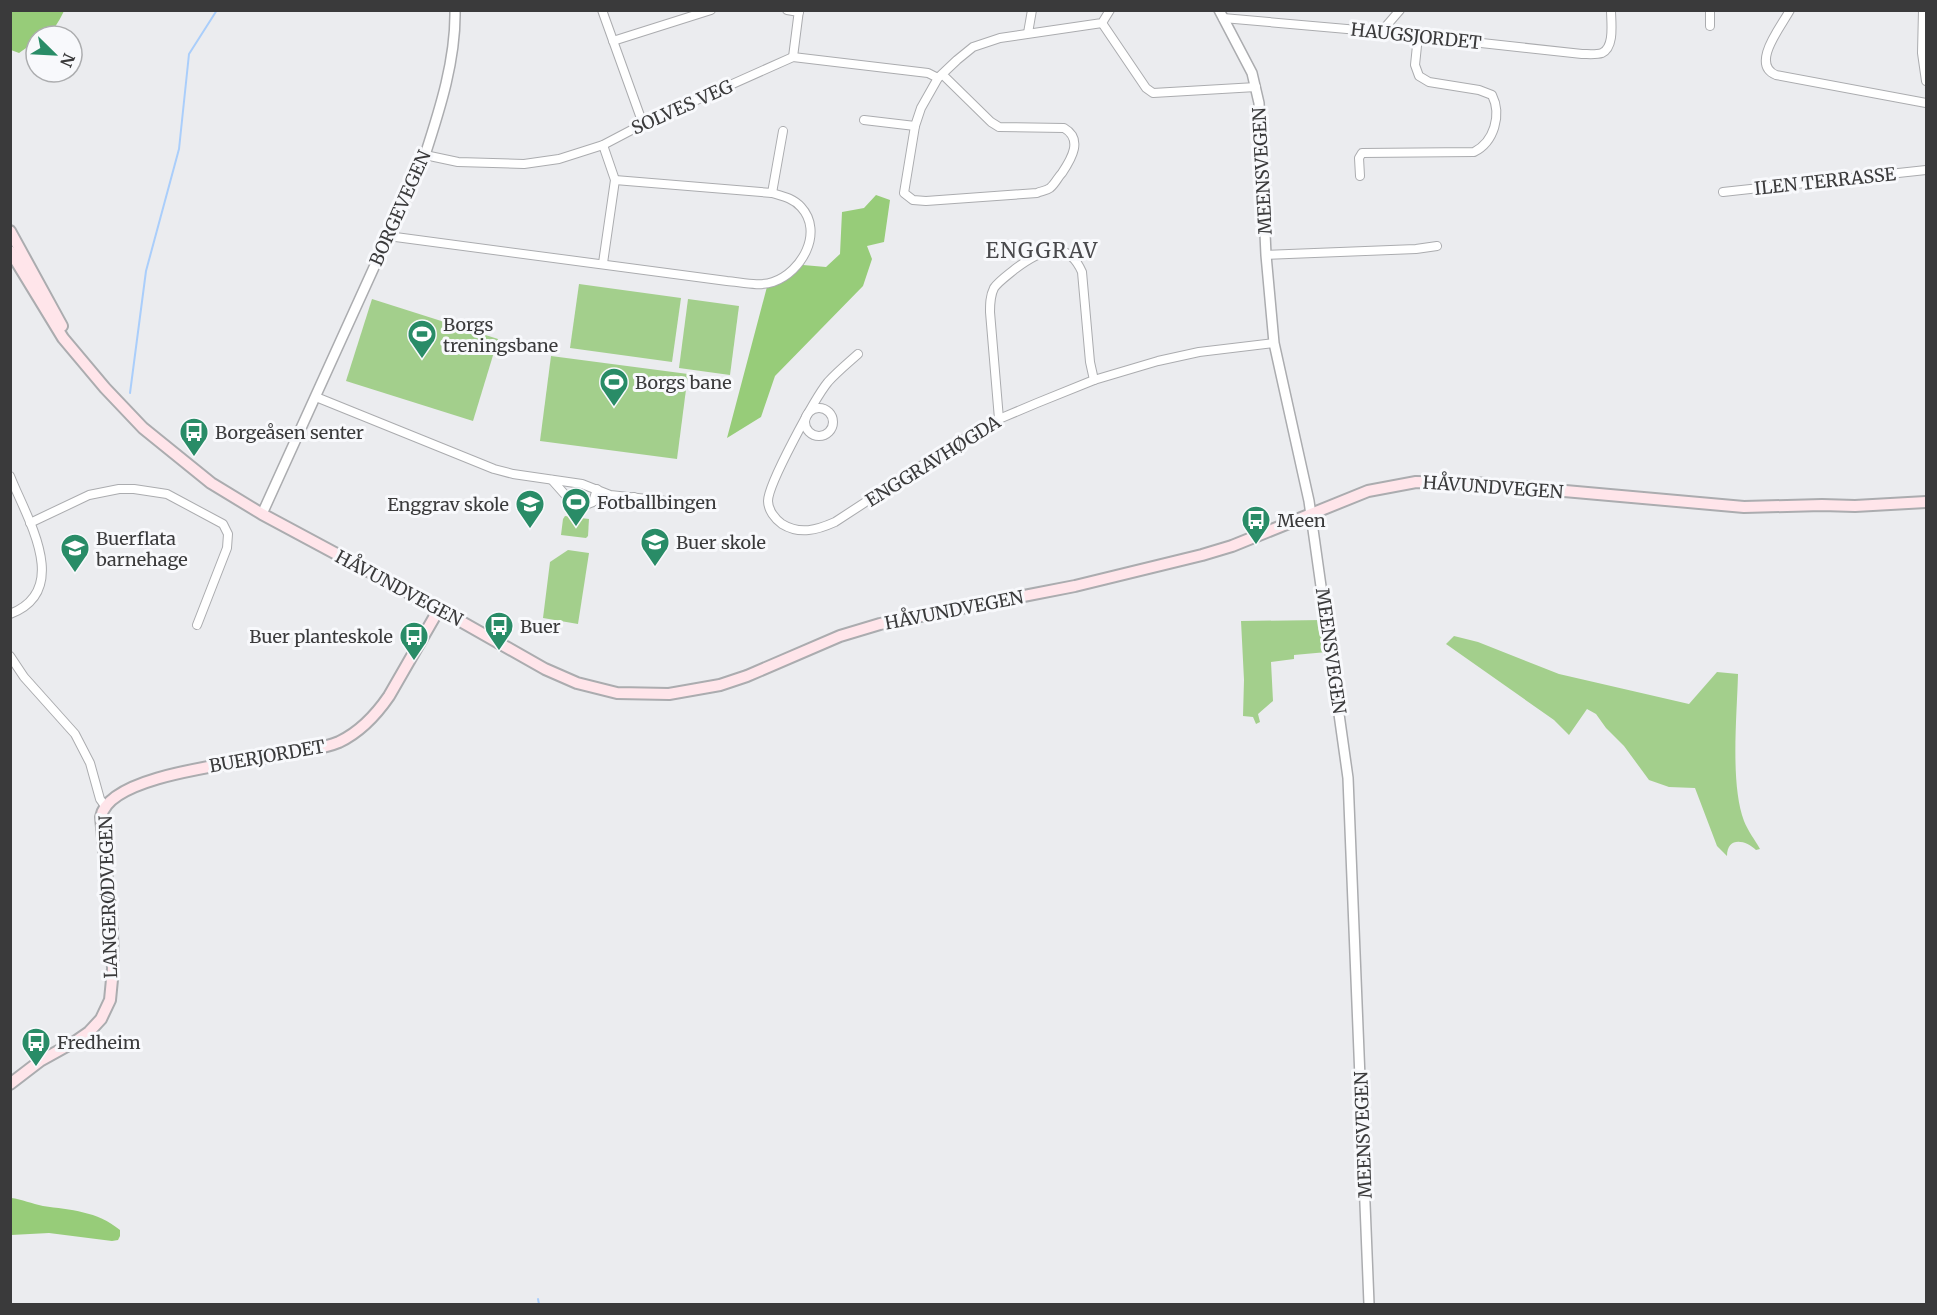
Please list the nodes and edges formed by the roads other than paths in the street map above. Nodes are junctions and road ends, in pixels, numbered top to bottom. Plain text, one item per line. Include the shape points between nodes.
1 (455, 10) edge
2 (602, 10) edge
3 (711, 10) edge
4 (787, 10) edge
5 (1032, 10) edge
6 (1110, 10) edge
7 (1400, 10) edge
8 (1611, 10) edge
9 (1710, 10) edge
10 (1790, 10) edge
11 (1923, 10) edge
12 (799, 11) edge
13 (1221, 14) edge
14 (1102, 23) junction
15 (1710, 26) dead end
16 (1924, 31) edge
17 (1381, 32) junction
18 (1028, 33) junction
19 (1418, 36) junction
20 (613, 42) junction
21 (793, 57) junction
22 (940, 76) junction
23 (1926, 81) edge
24 (1256, 87) junction
25 (1926, 103) edge
26 (864, 120) dead end
27 (643, 124) junction
28 (915, 126) junction
29 (783, 131) dead end
30 (603, 145) junction
31 (425, 155) junction
32 (1926, 170) edge
33 (1360, 176) dead end
34 (615, 180) junction
35 (1723, 192) dead end
36 (771, 193) junction
37 (10, 231) edge
38 (388, 236) junction
39 (1437, 246) dead end
40 (10, 251) edge
41 (1266, 255) junction
42 (603, 263) junction
43 (1274, 343) junction
44 (858, 354) dead end
45 (80, 357) junction
46 (1094, 380) junction
47 (316, 397) junction
48 (999, 419) junction
49 (10, 476) edge
50 (552, 480) junction
51 (597, 489) junction
52 (634, 497) junction
53 (595, 499) junction
54 (1926, 502) edge
55 (694, 504) dead end
56 (262, 514) junction
57 (1311, 515) junction
58 (30, 523) junction
59 (439, 609) junction
60 (10, 614) edge
61 (198, 625) dead end
62 (10, 656) edge
63 (105, 806) junction
64 (10, 1084) edge
65 (1369, 1305) edge

1 - 31 street, BORGEVEGEN via 449,70
2 - 20 street
3 - 20 street
4 - 12 street
5 - 18 street
6 - 14 street
7 - 17 street
8 - 19 street, HAUGSJORDET via 1611,37 1600,53
9 - 15 street
10 - 25 street via 1766,53 1769,72
11 - 16 street
12 - 21 street
13 - 17 street, HAUGSJORDET
13 - 24 street, MEENSVEGEN via 1246,58
14 - 18 street
14 - 24 street via 1153,93
16 - 23 street
17 - 19 street, HAUGSJORDET
18 - 22 street via 973,47
19 - 33 street via 1415,65 1419,76 1429,82 1492,95 1496,104 1489,140 1474,152 1362,153
20 - 27 street
21 - 22 street
21 - 27 street, SOLVES VEG
22 - 28 street via 927,95
22 - 28 street via 999,127 1064,128 1071,132 1074,137 1070,160 1051,187 1037,193 913,200 903,194
24 - 41 street, MEENSVEGEN
26 - 28 street
27 - 30 street, SOLVES VEG
29 - 36 street
30 - 31 street, SOLVES VEG via 559,159 524,164 458,162
30 - 34 street
31 - 38 street, BORGEVEGEN
32 - 35 street, ILEN TERRASSE
34 - 36 street
34 - 42 street
36 - 42 street via 800,205 810,224 810,245 800,263 775,282 727,281
37 - 45 main road, HÅVUNDVEGEN
38 - 42 street
38 - 47 street, BORGEVEGEN
39 - 41 street
40 - 45 main road, HÅVUNDVEGEN via 51,320
41 - 43 street, MEENSVEGEN
43 - 46 street, ENGGRAVHØGDA via 1199,352
43 - 57 street, MEENSVEGEN
44 - 48 street, ENGGRAVHØGDA via 829,381 806,416 772,484 768,503 780,523 805,531 835,522
45 - 56 main road, HÅVUNDVEGEN via 120,405 163,446 211,483
46 - 48 street, ENGGRAVHØGDA
46 - 48 street via 1082,272 1070,255 1059,250 1041,252 1008,275 991,295
47 - 50 street via 479,464
47 - 56 street, BORGEVEGEN
49 - 58 street
50 - 51 street
50 - 53 street via 562,493 579,504 587,505
51 - 52 street via 610,495
51 - 53 street
52 - 53 street via 631,505
52 - 55 street
54 - 57 main road, HÅVUNDVEGEN via 1744,507 1431,481 1368,491
56 - 59 main road, HÅVUNDVEGEN
57 - 59 main road, HÅVUNDVEGEN via 1232,546 1133,573 880,624 840,636 734,681 687,692 626,694 577,683 537,665
57 - 65 street, MEENSVEGEN via 1348,778
58 - 60 street via 42,555 41,583 29,602
58 - 61 street via 89,495 134,489 166,494 223,524 228,534 227,548
59 - 63 main road, BUERJORDET via 389,696 372,718 352,734 307,751 171,774 119,795
62 - 63 street, LANGERØDVEGEN via 75,734
63 - 64 main road, LANGERØDVEGEN via 101,817 112,917 110,1000 89,1032

